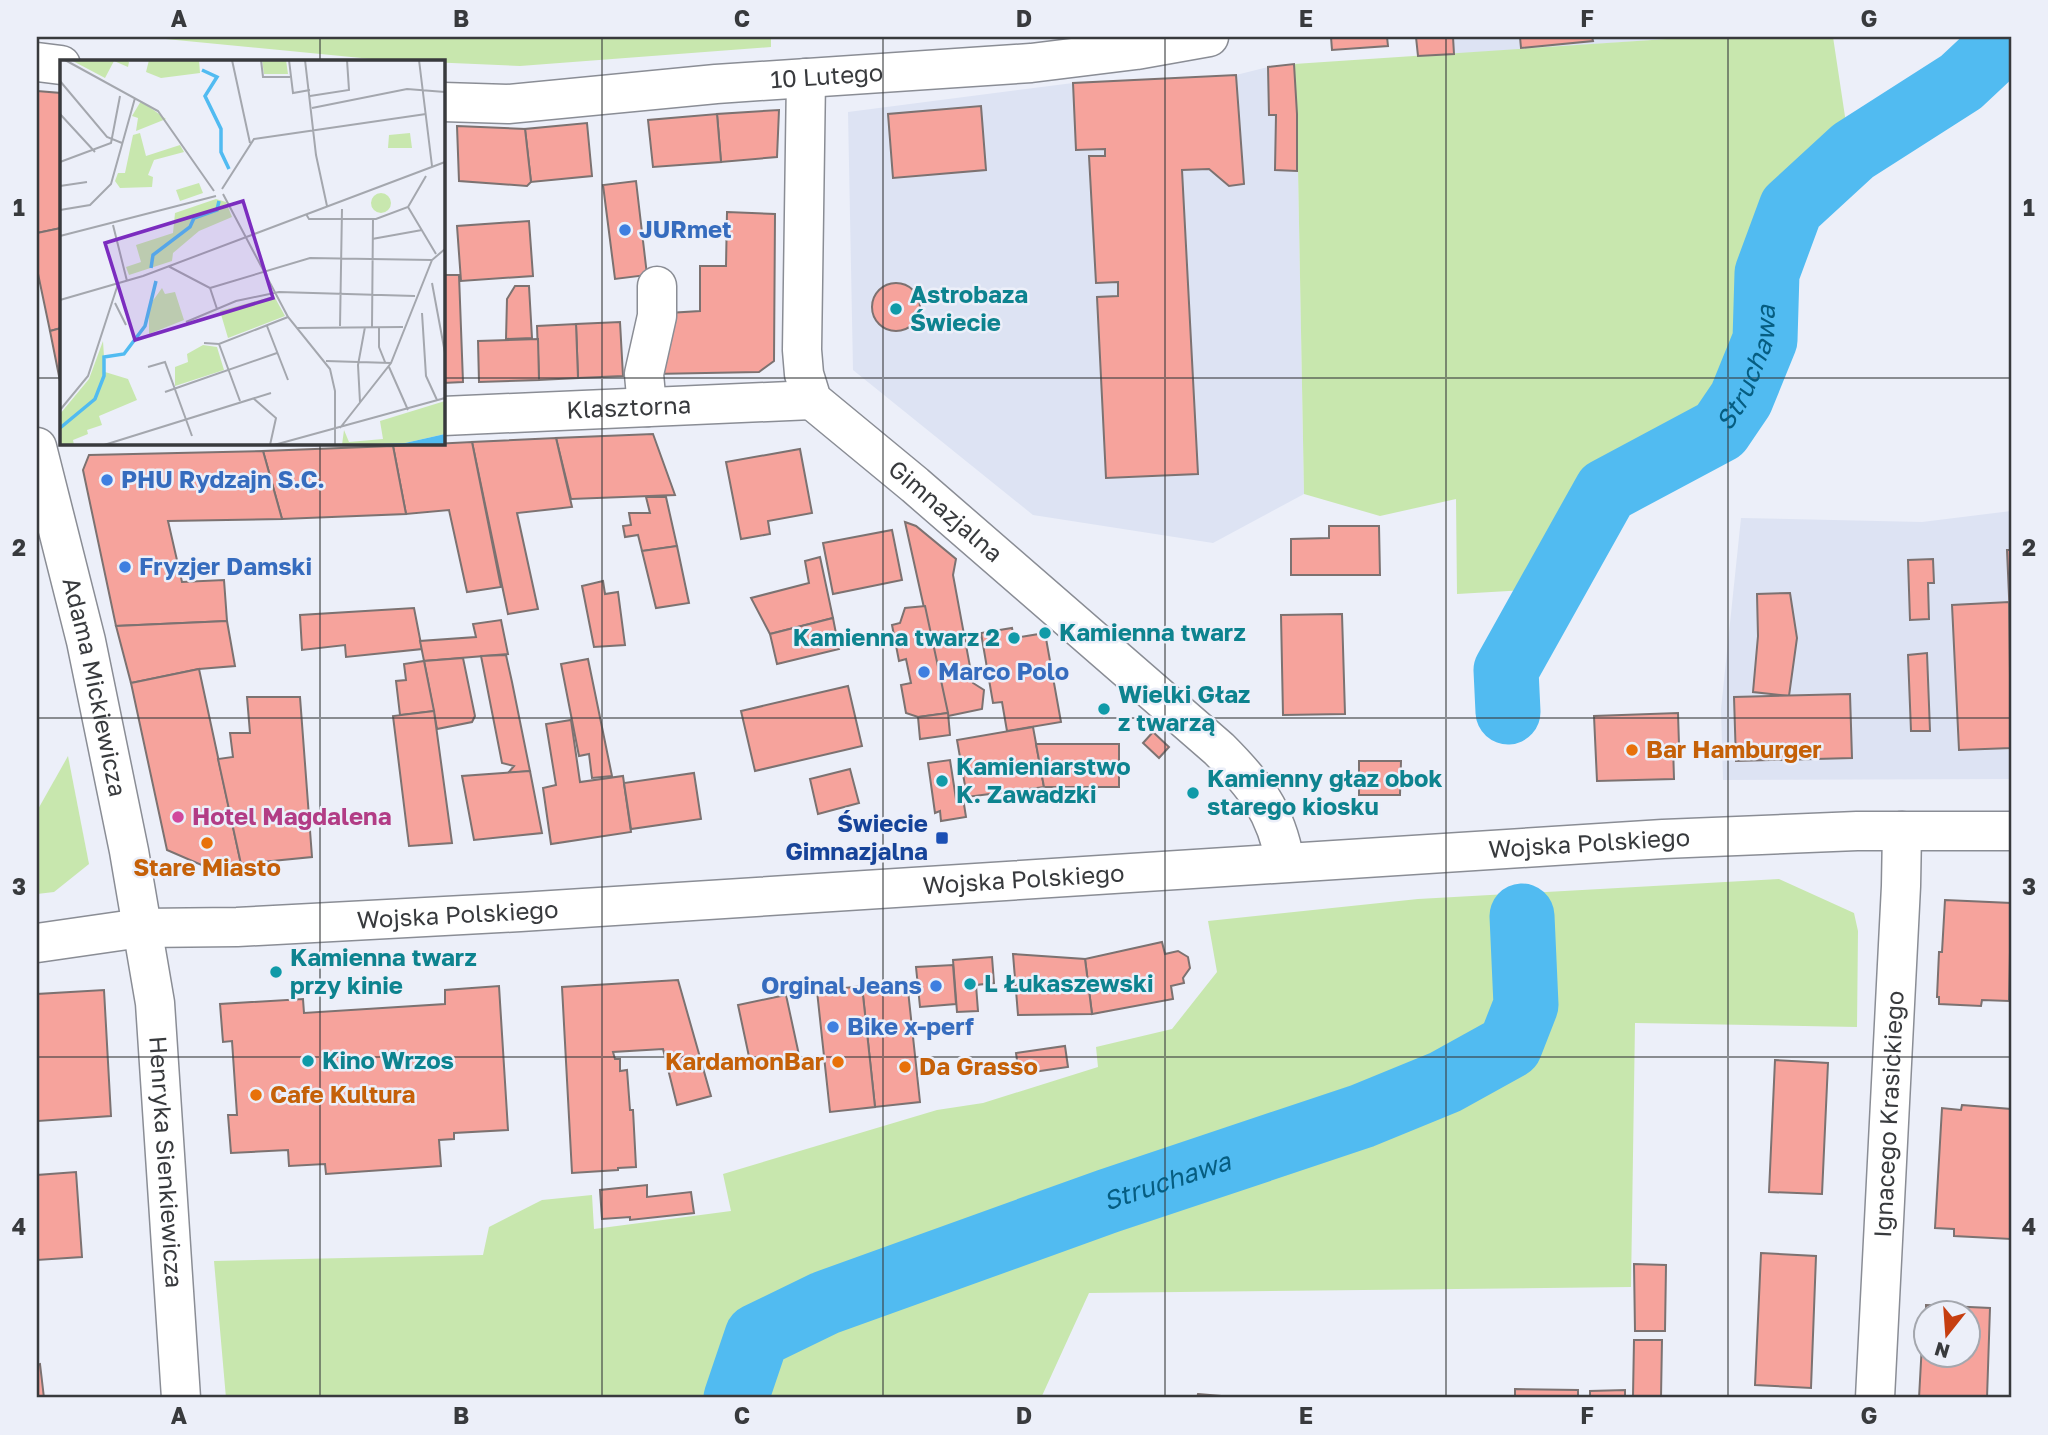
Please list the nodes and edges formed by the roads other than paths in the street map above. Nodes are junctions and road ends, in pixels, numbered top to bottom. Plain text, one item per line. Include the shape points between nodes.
1 (1209, 37) edge
2 (37, 62) edge
3 (60, 65) edge
4 (806, 78) junction
5 (444, 102) edge
6 (657, 286) dead end
7 (812, 400) junction
8 (647, 407) junction
9 (444, 416) edge
10 (60, 427) edge
11 (37, 428) edge
12 (37, 447) edge
13 (1902, 831) junction
14 (2011, 831) edge
15 (1286, 863) junction
16 (141, 928) junction
17 (37, 943) edge
18 (181, 1398) edge
19 (1875, 1398) edge

1 - 4 street, 10 Lutego via 1031,63
2 - 3 street
4 - 5 street, 10 Lutego via 508,104
4 - 7 street via 802,350
6 - 8 street via 657,316 644,374
7 - 8 street, Klasztorna
7 - 15 street, Gimnazjalna via 1226,757 1267,807
8 - 9 street, Klasztorna
10 - 11 street
12 - 16 street, Adama Mickiewicza via 86,641
13 - 14 street, Wojska Polskiego
13 - 15 street, Wojska Polskiego via 1663,839
13 - 19 street, Ignacego Krasickiego
15 - 16 street, Wojska Polskiego via 492,913
16 - 17 street, Wojska Polskiego
16 - 18 street, Henryka Sienkiewicza via 155,1003

